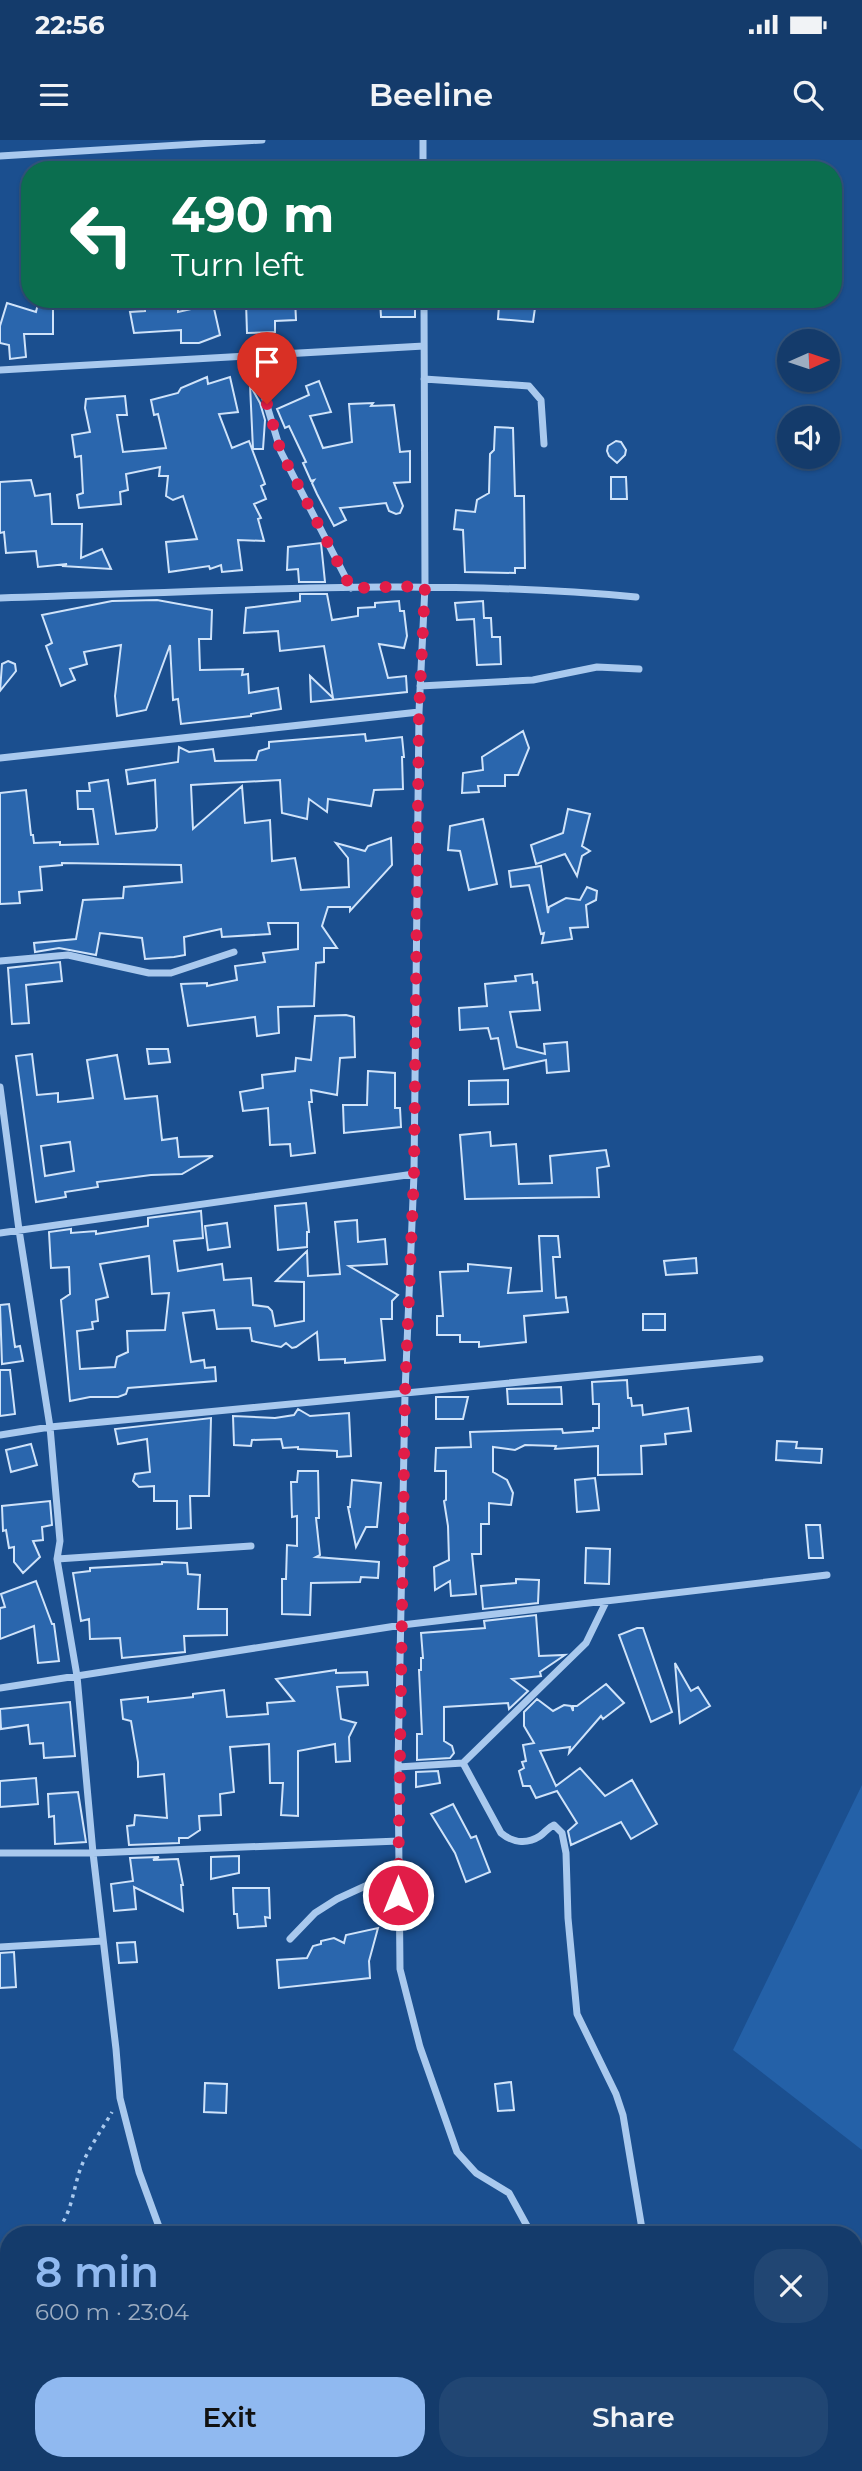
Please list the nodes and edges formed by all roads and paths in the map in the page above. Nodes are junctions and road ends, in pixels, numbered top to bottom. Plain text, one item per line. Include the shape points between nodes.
1 (114, 140) edge
2 (262, 140) edge
3 (423, 140) edge
4 (112, 149) junction
5 (0, 156) edge
6 (423, 161) edge
7 (424, 308) edge
8 (424, 346) junction
9 (252, 356) junction
10 (0, 370) edge
11 (424, 379) junction
12 (544, 444) dead end
13 (425, 586) junction
14 (351, 588) junction
15 (636, 597) dead end
16 (0, 598) edge
17 (639, 669) dead end
18 (420, 686) junction
19 (419, 712) junction
20 (0, 758) edge
21 (234, 952) dead end
22 (0, 961) edge
23 (0, 1087) edge
24 (414, 1174) junction
25 (19, 1230) junction
26 (0, 1233) edge
27 (760, 1359) dead end
28 (405, 1393) junction
29 (50, 1427) junction
30 (0, 1435) edge
31 (251, 1546) dead end
32 (57, 1559) junction
33 (827, 1574) dead end
34 (606, 1602) junction
35 (402, 1625) junction
36 (77, 1676) junction
37 (0, 1688) edge
38 (463, 1763) junction
39 (398, 1767) junction
40 (399, 1841) junction
41 (0, 1853) edge
42 (93, 1853) junction
43 (398, 1871) junction
44 (290, 1939) dead end
45 (103, 1941) junction
46 (0, 1947) edge
47 (120, 2098) junction
48 (62, 2226) edge
49 (159, 2226) edge
50 (527, 2226) edge
51 (642, 2226) edge

1 - 4 street
2 - 4 street
3 - 6 street
4 - 5 street
7 - 8 street
8 - 9 street
8 - 11 street
9 - 10 street
9 - 14 street via 281,452
11 - 12 street via 529,386 541,400
11 - 13 street
13 - 14 street
13 - 15 street
13 - 18 street
14 - 16 street
17 - 18 street via 597,667 533,680
18 - 19 street
19 - 20 street
19 - 24 street
21 - 22 street via 171,973 149,973 68,955
23 - 25 street
24 - 25 street
24 - 28 street
25 - 26 street
25 - 29 street
27 - 28 street
28 - 29 street
28 - 35 street
29 - 30 street
29 - 32 street via 60,1541
31 - 32 street
32 - 36 street
33 - 34 street
34 - 35 street
34 - 38 street via 586,1643
35 - 36 street
35 - 39 street
36 - 37 street
36 - 42 street
38 - 39 street
38 - 51 street via 500,1833 508,1839 519,1843 541,1836 554,1825 562,1833 577,2014 623,2115
39 - 40 street
40 - 42 street
40 - 43 street
41 - 42 street
42 - 45 street
43 - 44 street via 337,1899 315,1913
43 - 50 street via 400,1969 438,2100 457,2152 476,2173 509,2193
45 - 46 street
45 - 47 street
47 - 48 path via 80,2168
47 - 49 street

